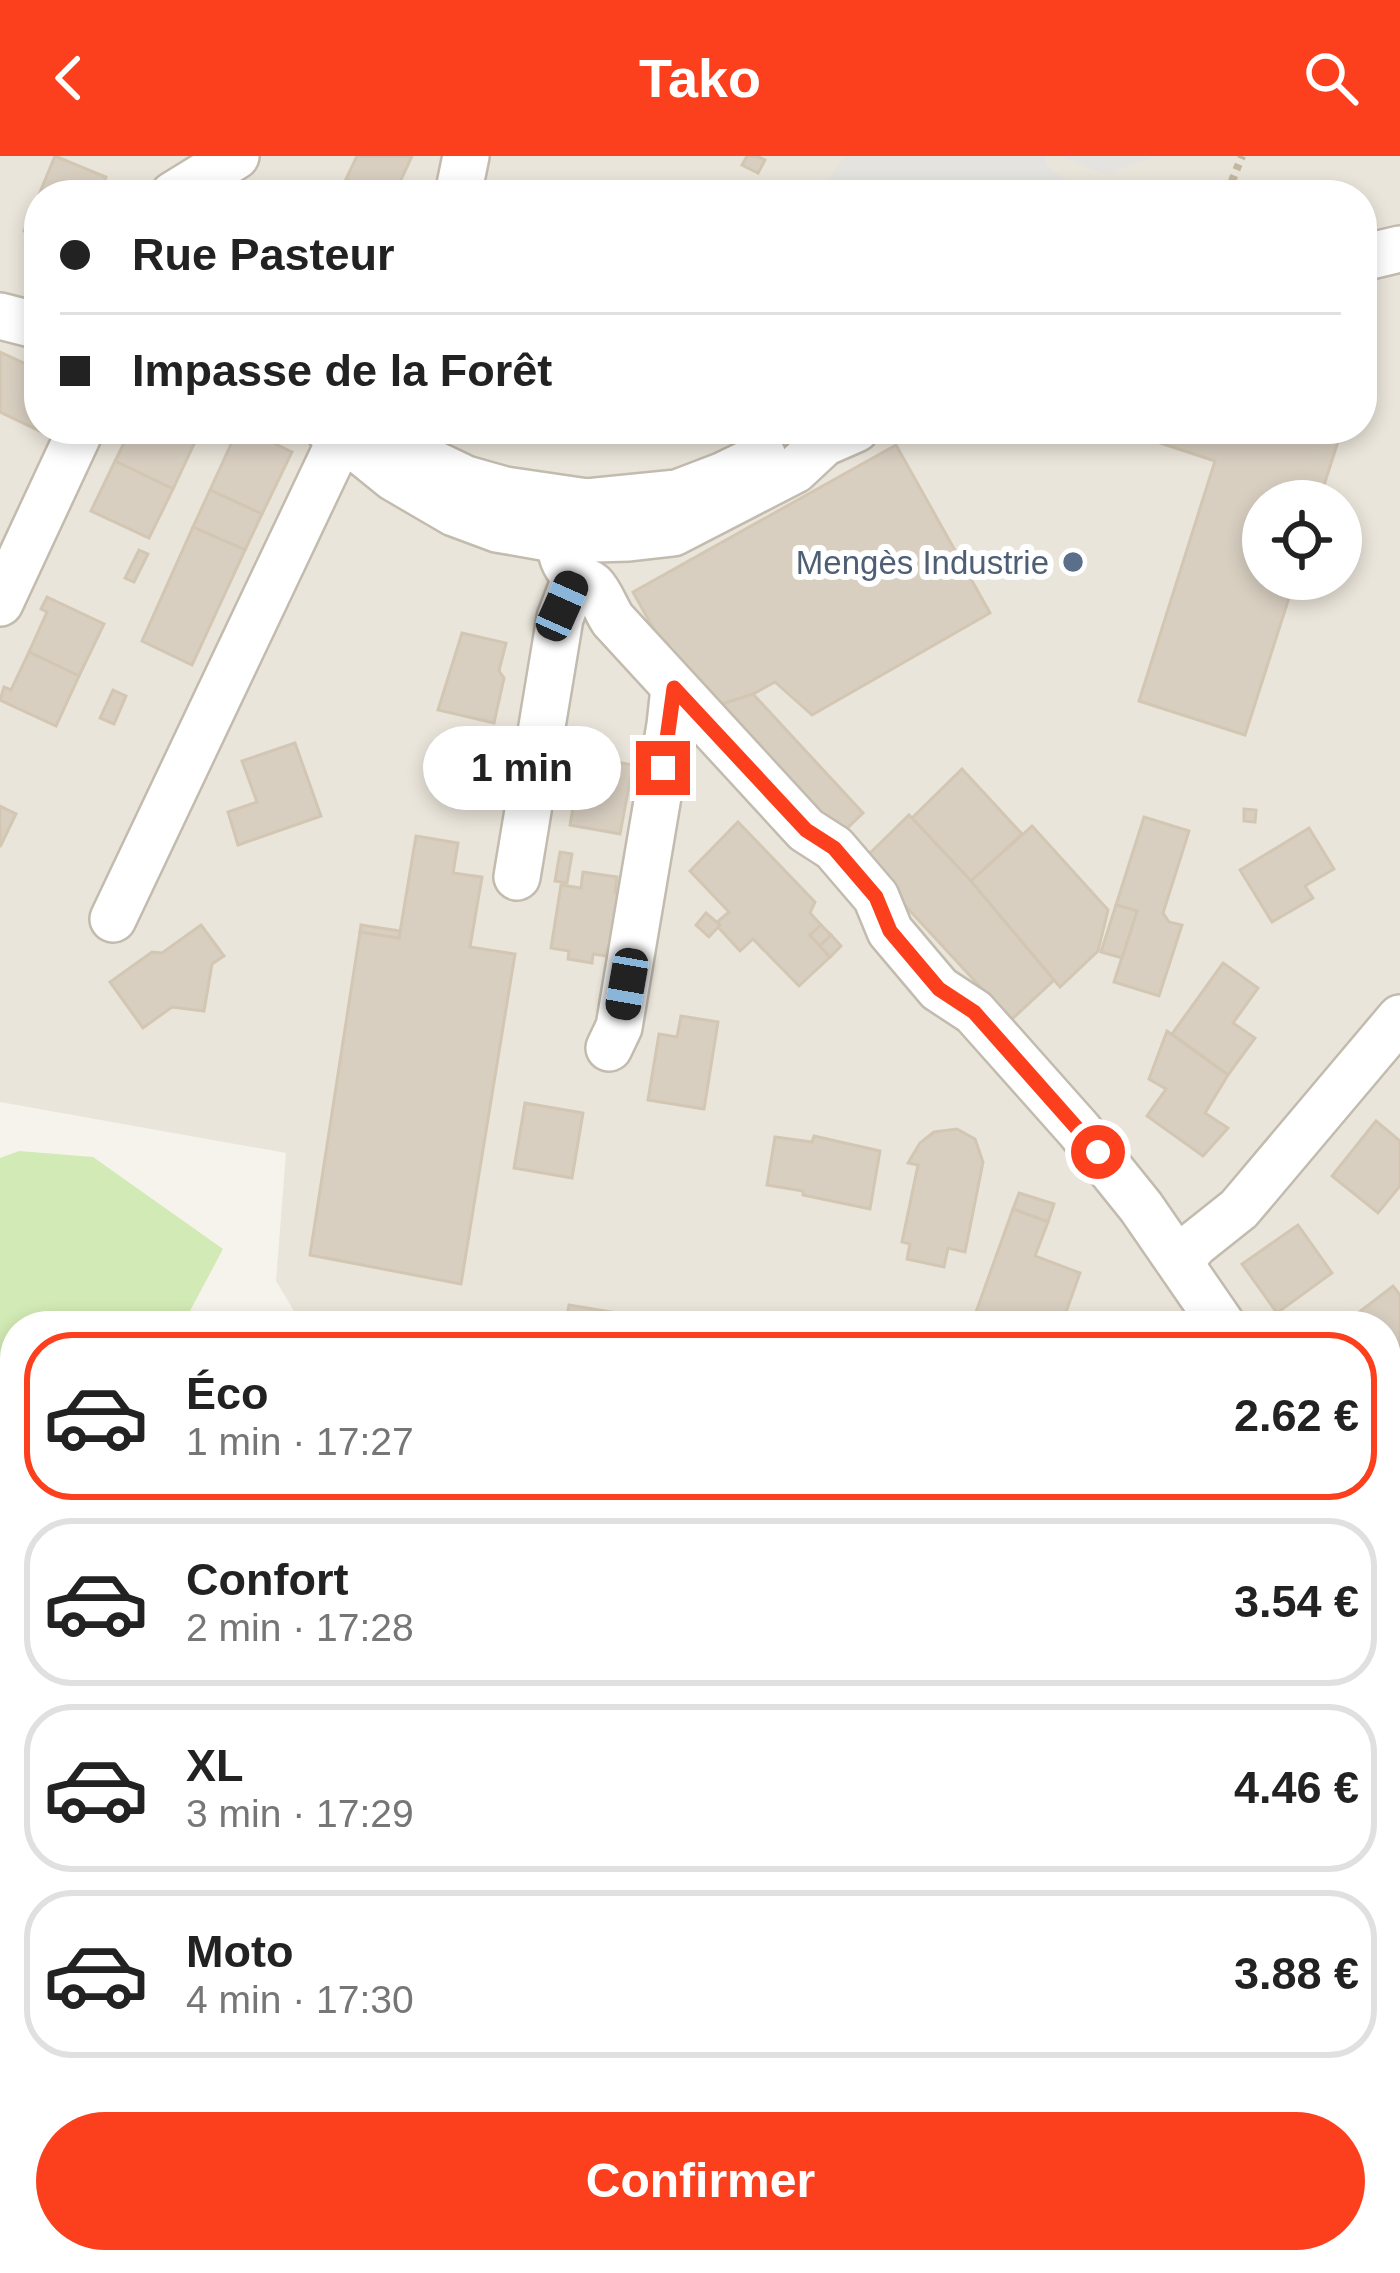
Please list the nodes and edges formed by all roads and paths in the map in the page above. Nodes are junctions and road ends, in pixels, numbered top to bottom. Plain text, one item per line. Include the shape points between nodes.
1 (236, 156) edge
2 (197, 180) edge
3 (74, 444) edge
4 (330, 444) edge
5 (376, 444) edge
6 (790, 444) edge
7 (418, 456) edge
8 (566, 539) junction
9 (0, 603) edge
10 (674, 688) junction
11 (518, 877) dead end
12 (113, 919) dead end
13 (1400, 1018) edge
14 (609, 1048) dead end
15 (1180, 1261) junction
16 (1213, 1311) edge

1 - 2 street
3 - 9 street
4 - 12 street
5 - 7 street
6 - 8 street via 677,493 587,502
7 - 8 street via 478,524
8 - 10 street via 613,620
8 - 11 street
10 - 14 street via 619,1027
10 - 15 street via 806,830 834,848 876,897 890,931 1079,1130
13 - 15 street via 1238,1209
15 - 16 street

